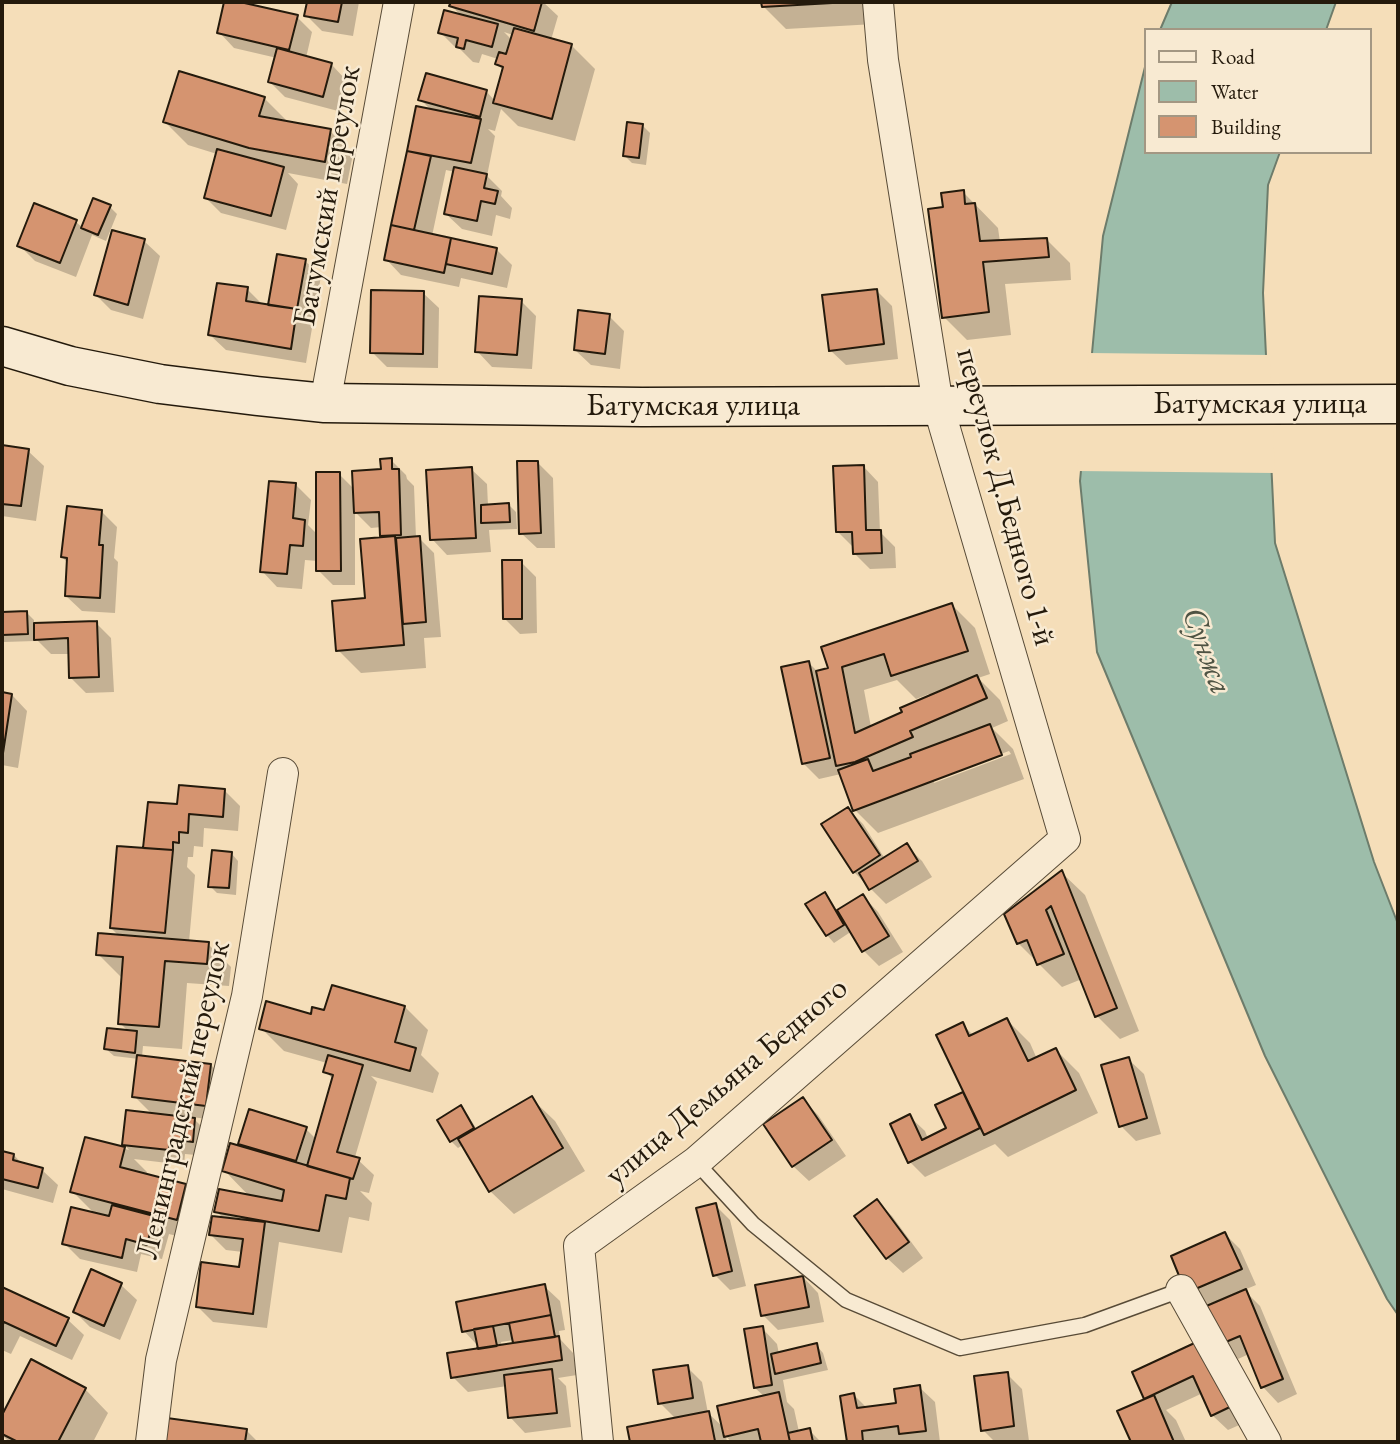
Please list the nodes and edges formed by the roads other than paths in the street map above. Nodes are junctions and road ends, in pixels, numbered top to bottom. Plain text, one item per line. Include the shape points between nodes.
1 (399, 2) edge
2 (878, 2) edge
3 (2, 346) edge
4 (326, 403) junction
5 (1394, 404) edge
6 (938, 405) junction
7 (283, 773) dead end
8 (1065, 839) joint
9 (696, 1162) junction
10 (1181, 1290) joint
11 (150, 1442) edge
12 (598, 1442) edge
13 (1266, 1442) edge

1 - 4 street, Батумский переулок
2 - 6 street, переулок Д.Бедного 1-й via 883,60
3 - 4 street, Батумская улица via 70,366 160,384
4 - 6 street, Батумская улица
5 - 6 street, Батумская улица
6 - 8 street, переулок Д.Бедного 1-й
7 - 11 street, Ленинградский переулок via 247,996 161,1360
8 - 9 street, улица Демьяна Бедного
9 - 10 lane via 753,1224 846,1300 960,1348 1085,1325
9 - 12 street, улица Демьяна Бедного via 579,1245
10 - 13 street

